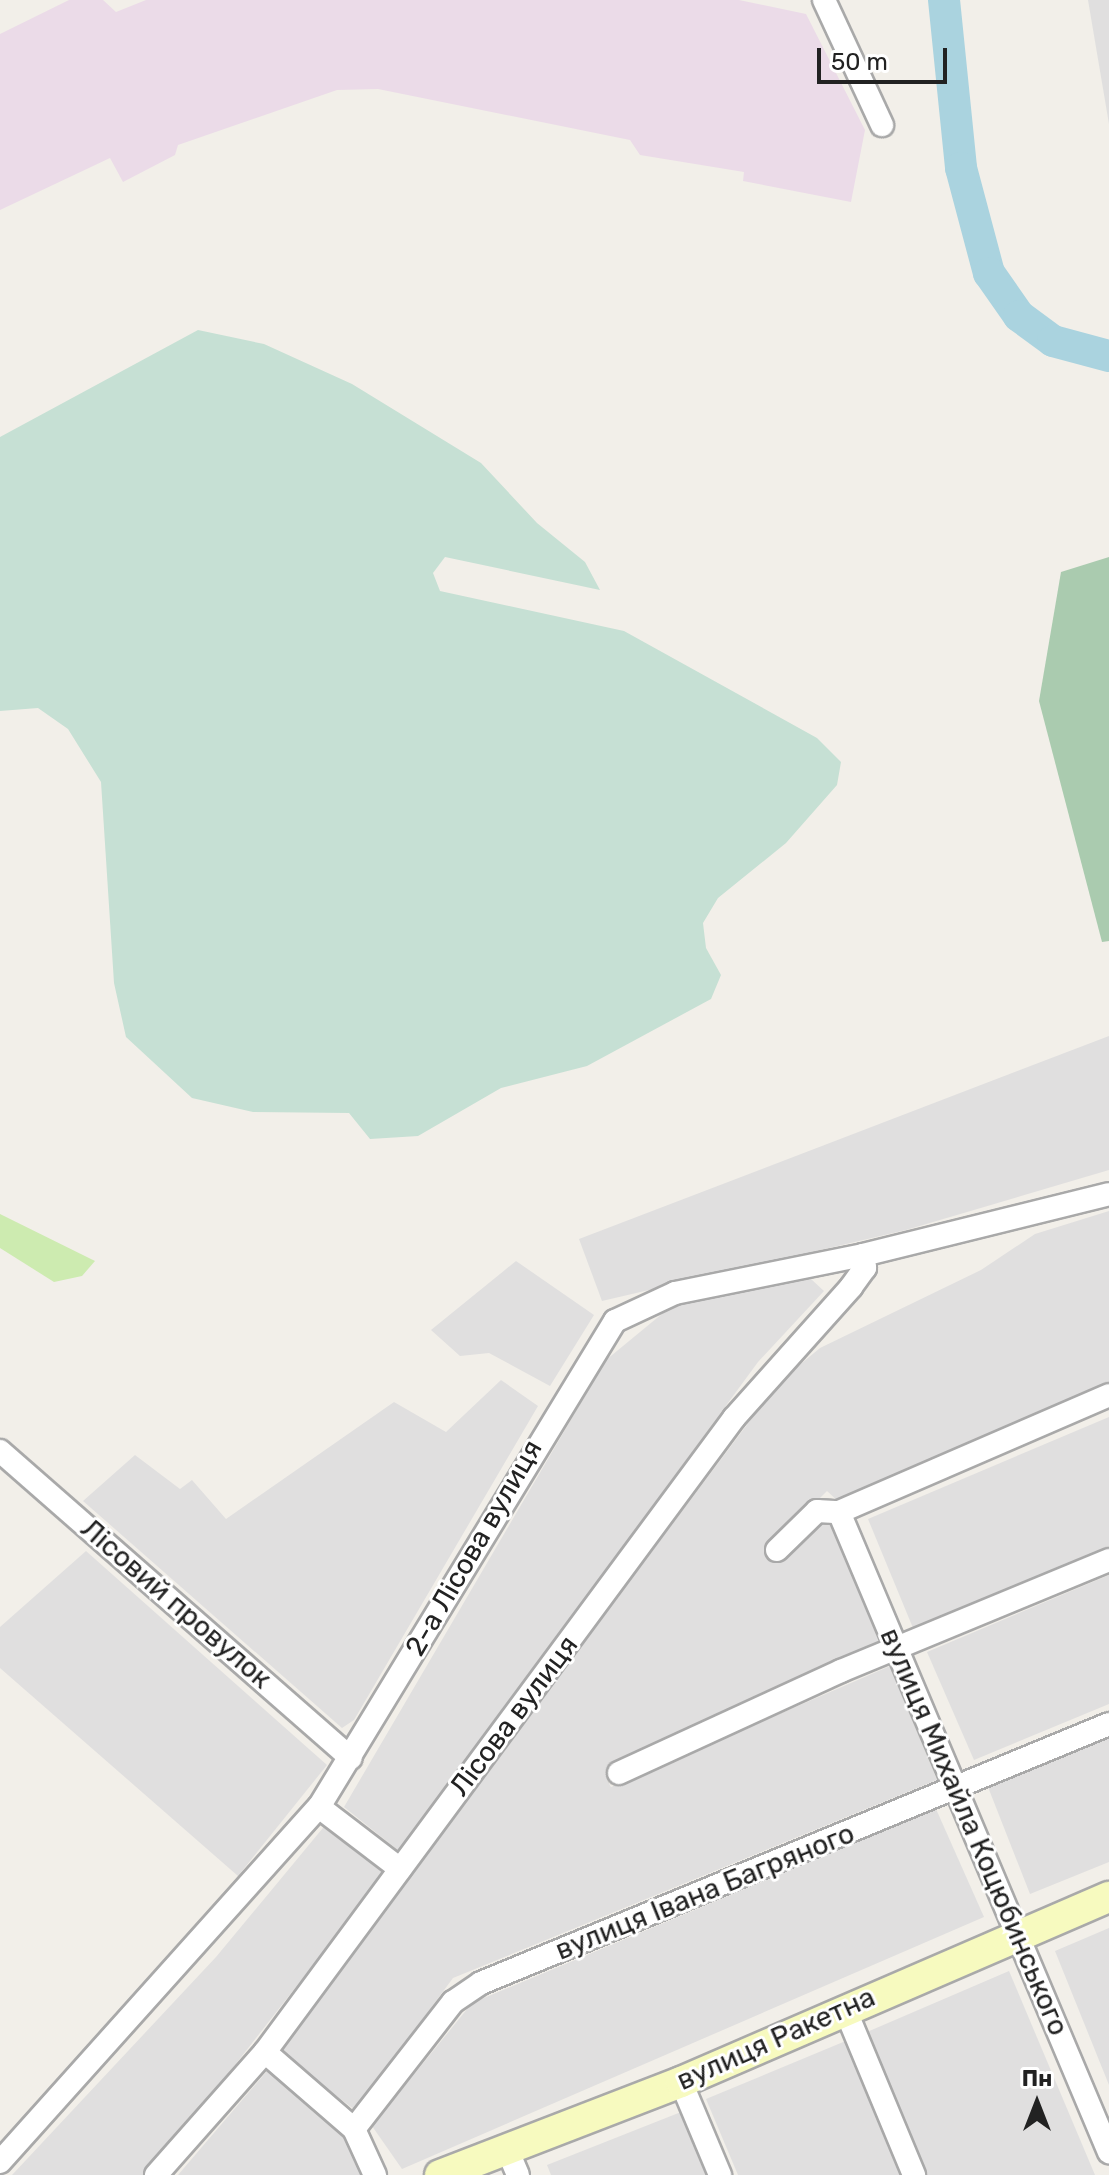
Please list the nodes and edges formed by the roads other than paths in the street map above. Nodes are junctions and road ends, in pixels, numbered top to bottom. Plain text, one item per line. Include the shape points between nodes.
1 (824, 0) edge
2 (882, 125) dead end
3 (1109, 1194) edge
4 (863, 1255) junction
5 (1109, 1395) edge
6 (0, 1451) edge
7 (839, 1512) junction
8 (777, 1550) dead end
9 (1109, 1560) edge
10 (897, 1648) junction
11 (1109, 1724) edge
12 (351, 1758) junction
13 (619, 1773) dead end
14 (957, 1790) junction
15 (319, 1807) junction
16 (400, 1869) junction
17 (1109, 1897) edge
18 (1017, 1935) junction
19 (845, 2009) junction
20 (265, 2052) junction
21 (681, 2082) junction
22 (354, 2129) junction
23 (1109, 2152) edge
24 (0, 2162) edge
25 (512, 2162) edge
26 (156, 2175) edge
27 (375, 2175) edge
28 (440, 2175) edge
29 (720, 2175) edge
30 (914, 2175) edge

1 - 2 street
3 - 4 street, 2-а Лісова вулиця
4 - 12 street, 2-а Лісова вулиця via 675,1293 615,1321 558,1405
4 - 16 street, Лісова вулиця via 865,1268 851,1287 734,1418
5 - 7 street
6 - 12 street, Лісовий провулок
7 - 8 street via 811,1514
7 - 10 street, вулиця Михайла Коцюбинського
9 - 10 street
10 - 13 street
10 - 14 street, вулиця Михайла Коцюбинського
11 - 14 street, вулиця Івана Багряного
12 - 15 street, 2-а Лісова вулиця
14 - 18 street, вулиця Михайла Коцюбинського
14 - 22 street, вулиця Івана Багряного via 464,1992
15 - 16 street
15 - 24 street, 2-а Лісова вулиця
16 - 20 street, Лісова вулиця
17 - 18 street, вулиця Ракетна
18 - 19 street, вулиця Ракетна
18 - 23 street, вулиця Михайла Коцюбинського
19 - 21 street, вулиця Ракетна
19 - 30 street
20 - 22 street
20 - 26 street, Лісова вулиця
21 - 25 street, вулиця Ракетна
21 - 29 street
22 - 27 street
25 - 28 street, вулиця Ракетна

